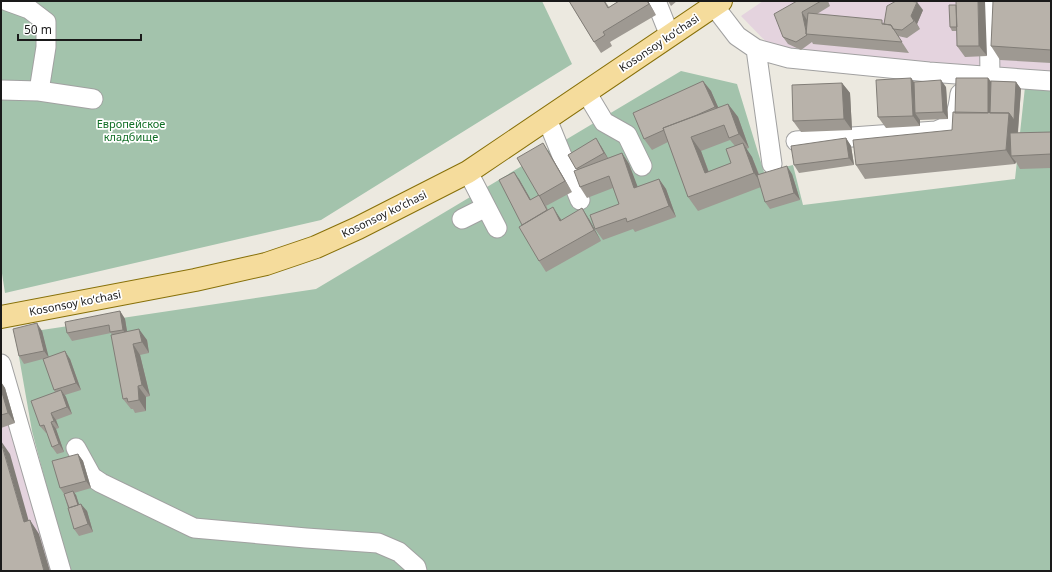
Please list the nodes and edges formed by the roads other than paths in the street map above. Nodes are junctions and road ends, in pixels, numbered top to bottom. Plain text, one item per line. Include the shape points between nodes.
1 (7, 1) edge
2 (656, 1) edge
3 (989, 1) edge
4 (717, 4) edge
5 (670, 36) junction
6 (756, 49) junction
7 (962, 75) junction
8 (990, 77) junction
9 (1051, 81) edge
10 (1, 90) edge
11 (39, 91) junction
12 (586, 92) junction
13 (93, 99) dead end
14 (547, 119) junction
15 (796, 141) dead end
16 (772, 164) dead end
17 (642, 166) dead end
18 (468, 172) junction
19 (580, 200) edge
20 (486, 207) junction
21 (462, 219) dead end
22 (496, 228) dead end
23 (1, 317) edge
24 (1, 364) edge
25 (76, 448) dead end
26 (60, 571) edge
27 (417, 571) edge

1 - 11 lane via 29,9 46,22 46,47
2 - 5 lane
3 - 8 lane
4 - 5 main road, Kosonsoy koʻchasi
4 - 6 lane via 737,36
5 - 12 main road, Kosonsoy koʻchasi
6 - 7 lane via 789,58
6 - 16 lane
7 - 8 lane
7 - 15 lane via 955,116 947,128 936,131
8 - 9 lane
10 - 11 lane
11 - 13 lane
12 - 14 main road, Kosonsoy koʻchasi
12 - 17 lane via 604,122 627,135
14 - 18 main road, Kosonsoy koʻchasi
14 - 19 lane
18 - 20 lane
18 - 23 main road, Kosonsoy koʻchasi via 358,228 316,247 266,264
20 - 21 lane
20 - 22 lane
24 - 26 lane
25 - 27 lane via 92,477 194,528 378,542 399,552 416,567

